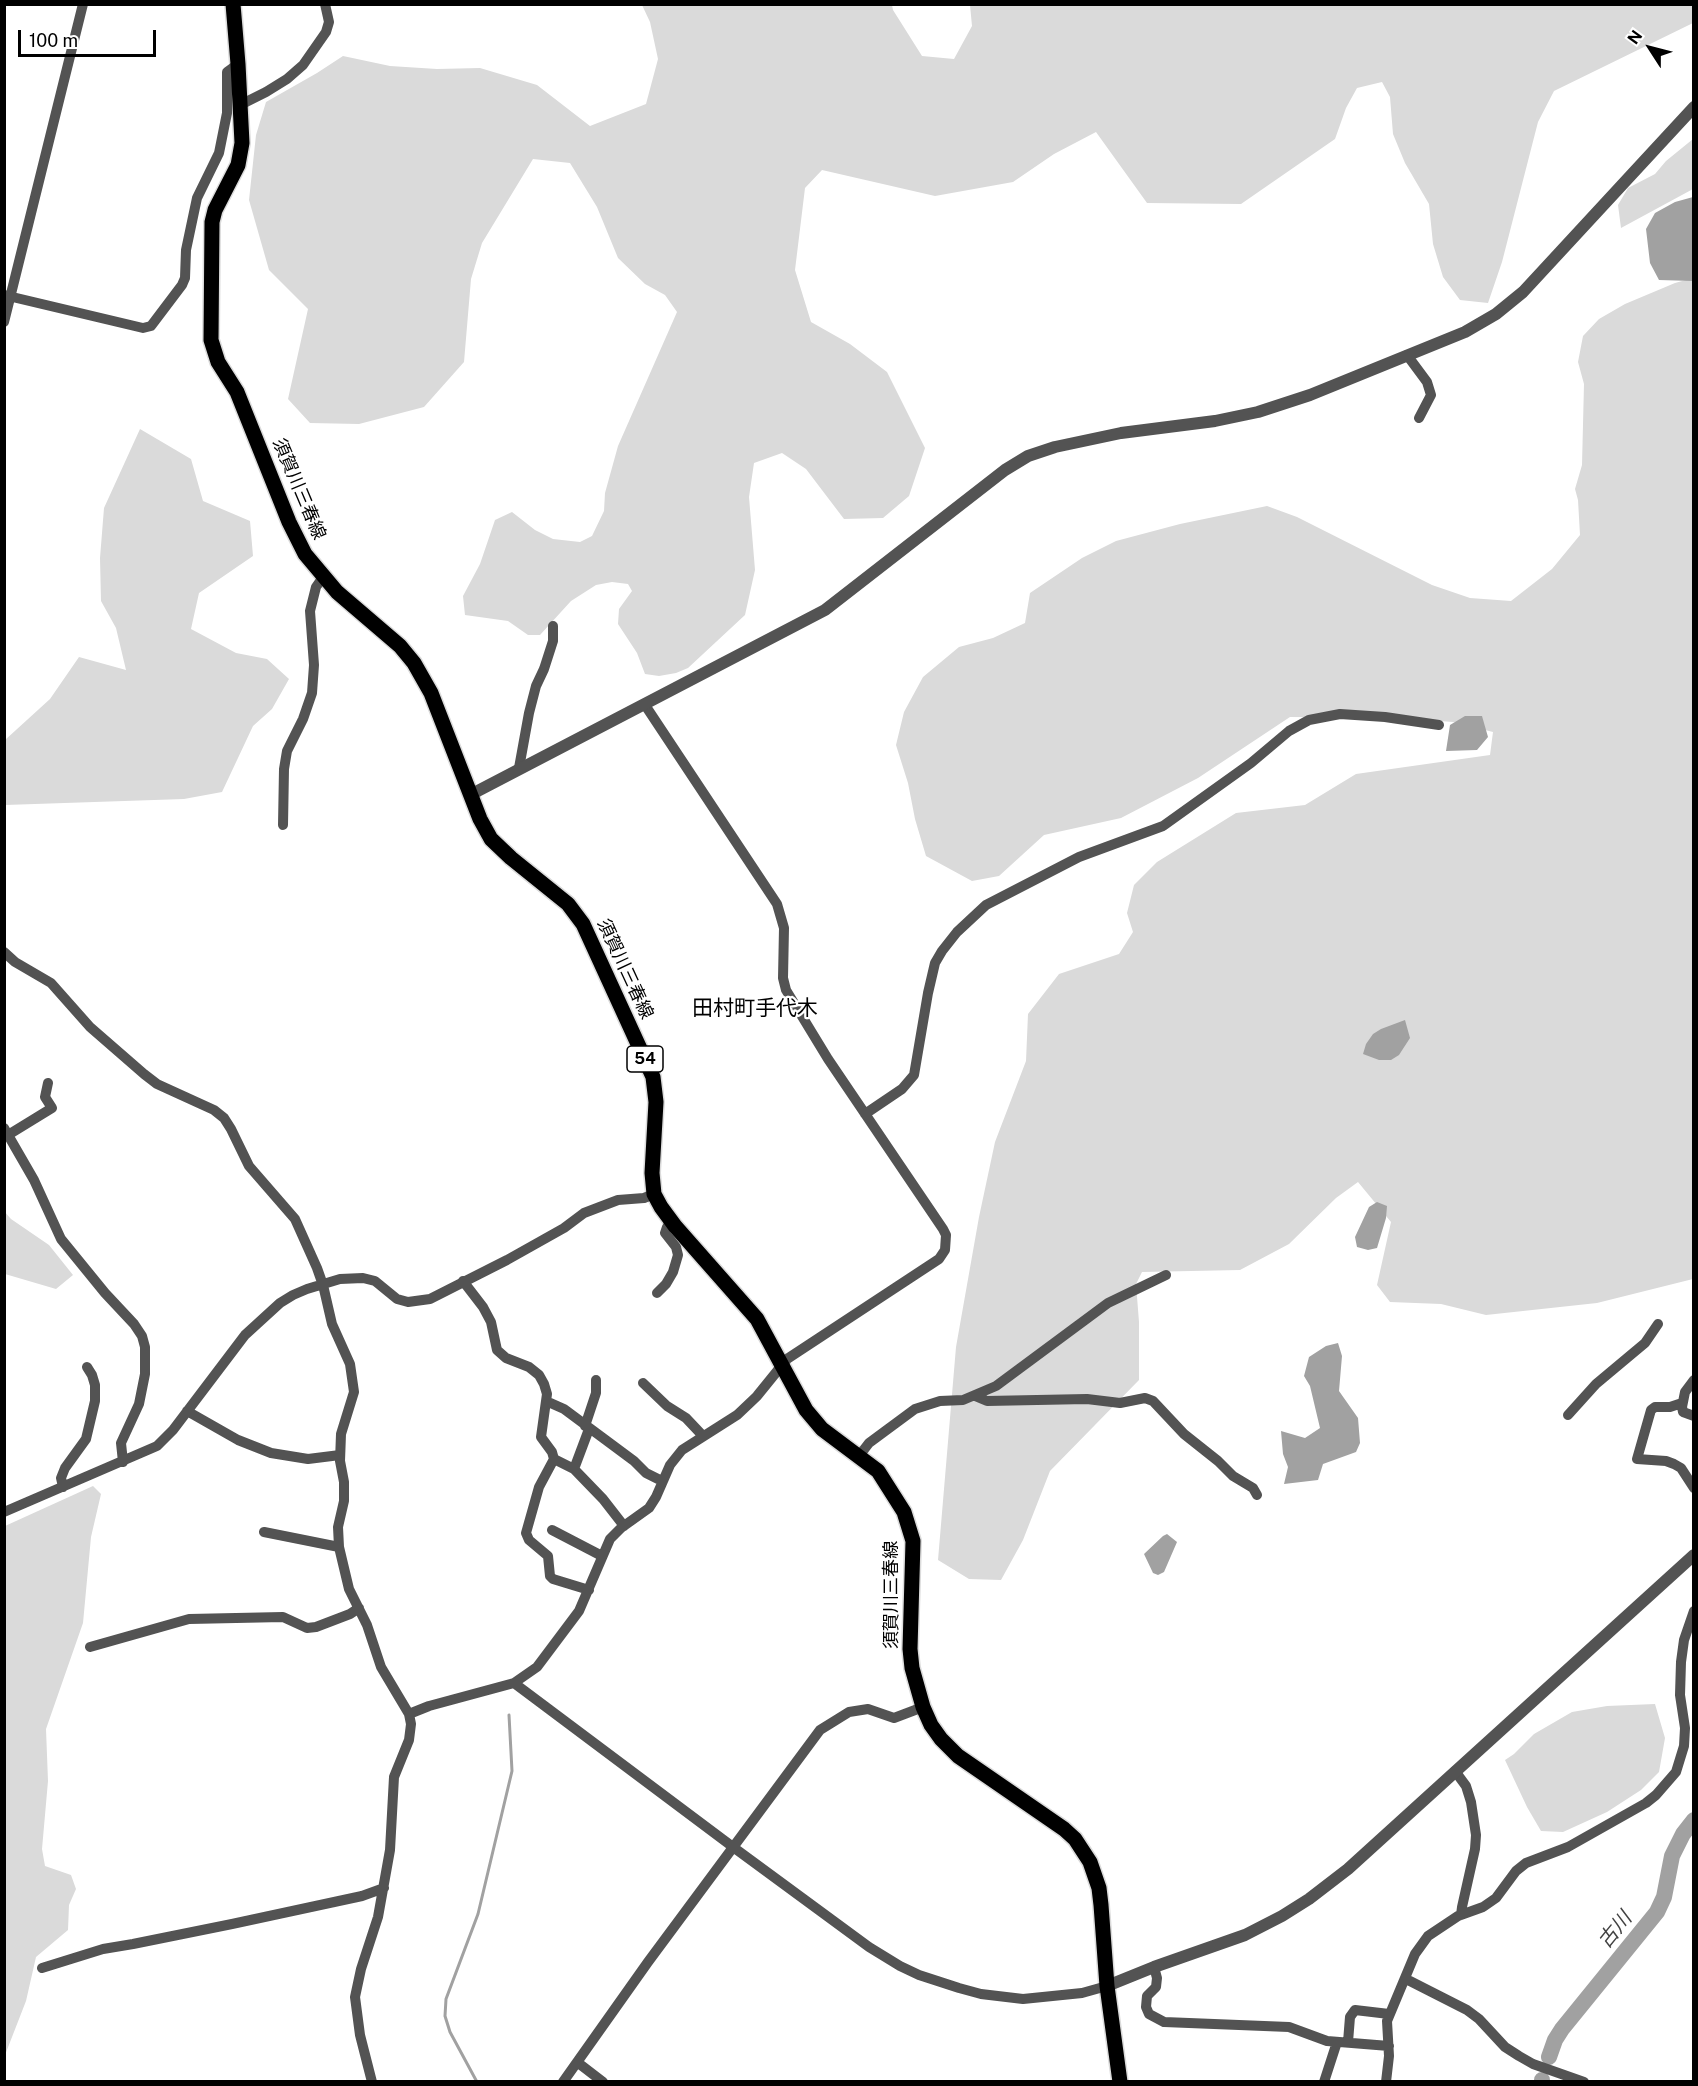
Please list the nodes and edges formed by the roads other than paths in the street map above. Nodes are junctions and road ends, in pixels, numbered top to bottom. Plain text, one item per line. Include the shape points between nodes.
1 (233, 4) edge
2 (325, 4) edge
3 (80, 5) edge
4 (238, 64) junction
5 (240, 105) junction
6 (1694, 107) edge
7 (8, 296) edge
8 (4, 322) edge
9 (1407, 356) junction
10 (1419, 418) dead end
11 (323, 577) junction
12 (553, 626) dead end
13 (645, 705) junction
14 (1439, 725) dead end
15 (519, 768) junction
16 (470, 795) junction
17 (283, 825) dead end
18 (4, 952) edge
19 (48, 1083) dead end
20 (865, 1114) junction
21 (6, 1131) edge
22 (654, 1194) junction
23 (675, 1226) junction
24 (1166, 1275) dead end
25 (463, 1281) junction
26 (323, 1285) junction
27 (657, 1293) dead end
28 (1658, 1324) dead end
29 (782, 1366) junction
30 (87, 1367) dead end
31 (596, 1380) dead end
32 (1694, 1380) edge
33 (643, 1383) dead end
34 (975, 1396) junction
35 (546, 1401) junction
36 (1682, 1403) junction
37 (187, 1411) junction
38 (1568, 1415) dead end
39 (1694, 1416) edge
40 (587, 1427) junction
41 (703, 1436) junction
42 (340, 1455) junction
43 (859, 1456) junction
44 (554, 1459) junction
45 (123, 1462) junction
46 (574, 1469) junction
47 (662, 1481) junction
48 (63, 1487) junction
49 (1694, 1488) edge
50 (1257, 1495) dead end
51 (4, 1512) edge
52 (624, 1526) junction
53 (552, 1530) dead end
54 (264, 1532) dead end
55 (339, 1546) junction
56 (1694, 1555) edge
57 (602, 1556) junction
58 (589, 1590) junction
59 (358, 1608) junction
60 (1694, 1611) edge
61 (90, 1647) dead end
62 (514, 1683) junction
63 (922, 1707) junction
64 (409, 1714) junction
65 (1455, 1771) junction
66 (733, 1847) junction
67 (384, 1888) junction
68 (1461, 1915) junction
69 (1154, 1967) junction
70 (42, 1968) dead end
71 (1406, 1979) junction
72 (1107, 1986) junction
73 (1389, 2014) junction
74 (1343, 2042) junction
75 (1389, 2046) junction
76 (577, 2062) junction
77 (372, 2082) edge
78 (563, 2082) edge
79 (603, 2082) edge
80 (1120, 2082) edge
81 (1324, 2082) edge
82 (1386, 2082) edge
83 (1584, 2082) edge

1 - 4 main road, 須賀川三春線 / 54
2 - 5 street via 329,22 326,32 303,65 287,79
3 - 7 street
4 - 5 main road, 須賀川三春線 / 54
4 - 7 street via 226,72 227,113 219,153 196,198 185,278 151,326 143,328
5 - 11 main road, 須賀川三春線 / 54 via 241,154 212,222 211,340 218,362 255,433 294,531
6 - 9 street via 1523,292 1465,332
7 - 8 street
9 - 10 street via 1427,382 1431,395
9 - 13 street via 1258,412 1110,435 1028,456 825,610
11 - 16 main road, 須賀川三春線 / 54 via 414,663 431,693
11 - 17 street via 310,610 312,693 287,751 284,769
12 - 15 street via 553,641 529,712
13 - 15 street
13 - 20 street via 777,904 784,928 786,990
14 - 20 street via 1340,714 1309,720 1163,826 1079,857 986,905 957,932 935,963 914,1075 902,1089
15 - 16 street
16 - 22 main road, 須賀川三春線 / 54 via 491,839 576,913 605,969 655,1084
18 - 26 street via 51,983 90,1027 157,1084 224,1118 249,1166 295,1219
19 - 21 street via 45,1097 52,1108
20 - 29 street via 943,1229 945,1250 939,1259 797,1351
21 - 45 street via 61,1239 142,1336 145,1374 139,1404 121,1443
22 - 23 main road, 須賀川三春線 / 54
22 - 25 street via 618,1200 584,1212 564,1228
23 - 27 street via 667,1227 665,1233 678,1255 673,1272
23 - 29 main road, 須賀川三春線 / 54 via 757,1319
24 - 34 street via 1108,1303 996,1386
25 - 26 street via 430,1299 408,1302 397,1299 383,1285 369,1279 340,1279
25 - 35 street via 491,1322 497,1350 539,1375 546,1388
26 - 37 street via 293,1295 264,1316 238,1342
26 - 42 street via 332,1324 353,1375 354,1392 342,1425
28 - 38 street via 1645,1343 1596,1384
29 - 41 street via 737,1415
29 - 43 main road, 須賀川三春線 / 54 via 816,1422
30 - 48 street via 95,1385 95,1401 86,1439 65,1468
31 - 40 street
32 - 36 street
33 - 41 street
34 - 43 street via 915,1409 869,1443
34 - 50 street via 987,1401 1120,1403 1145,1398
35 - 40 street
35 - 44 street via 541,1437
36 - 39 street via 1683,1412
36 - 49 street via 1651,1410 1637,1459 1670,1461
37 - 42 street via 238,1440 271,1453 308,1459
37 - 45 street via 157,1446
40 - 46 street
40 - 47 street via 645,1473
41 - 47 street via 682,1450
42 - 55 street via 344,1501 338,1527
43 - 63 main road, 須賀川三春線 / 54 via 878,1471 895,1496 913,1541 910,1649
44 - 46 street
44 - 58 street via 539,1487 526,1533 549,1556 553,1579
45 - 48 street
46 - 52 street
47 - 52 street via 649,1508
48 - 51 street
52 - 57 street via 610,1539
53 - 57 street
54 - 55 street
55 - 59 street via 349,1589
56 - 65 street
57 - 58 street
58 - 62 street via 579,1611 537,1667
59 - 61 street via 307,1628 283,1617 189,1619
59 - 64 street via 381,1667
60 - 68 street via 1681,1662 1685,1728 1676,1772 1646,1803 1568,1847 1526,1863 1496,1898
62 - 64 street
62 - 66 street
63 - 66 street via 894,1718 868,1709 849,1712 820,1730
63 - 72 main road, 須賀川三春線 / 54 via 941,1739 958,1756 1064,1829 1084,1851 1099,1888
64 - 67 street via 410,1737 394,1778
65 - 68 street via 1466,1786 1476,1835
65 - 69 street via 1348,1869 1309,1899 1245,1935
66 - 72 street via 869,1947 919,1975 981,1994 1023,1999 1083,1993
66 - 76 street
67 - 70 street via 362,1896 103,1949
67 - 77 street via 355,1997
68 - 71 street via 1425,1940
69 - 72 street
69 - 74 street via 1156,1987 1147,1996 1146,2007 1149,2014 1164,2022 1289,2027 1327,2041
71 - 73 street
71 - 83 street via 1471,2013 1505,2047 1533,2064
72 - 80 main road, 須賀川三春線 / 54
73 - 74 street via 1355,2010
73 - 75 street
74 - 75 street
74 - 81 street
75 - 82 street
76 - 78 street
76 - 79 street

